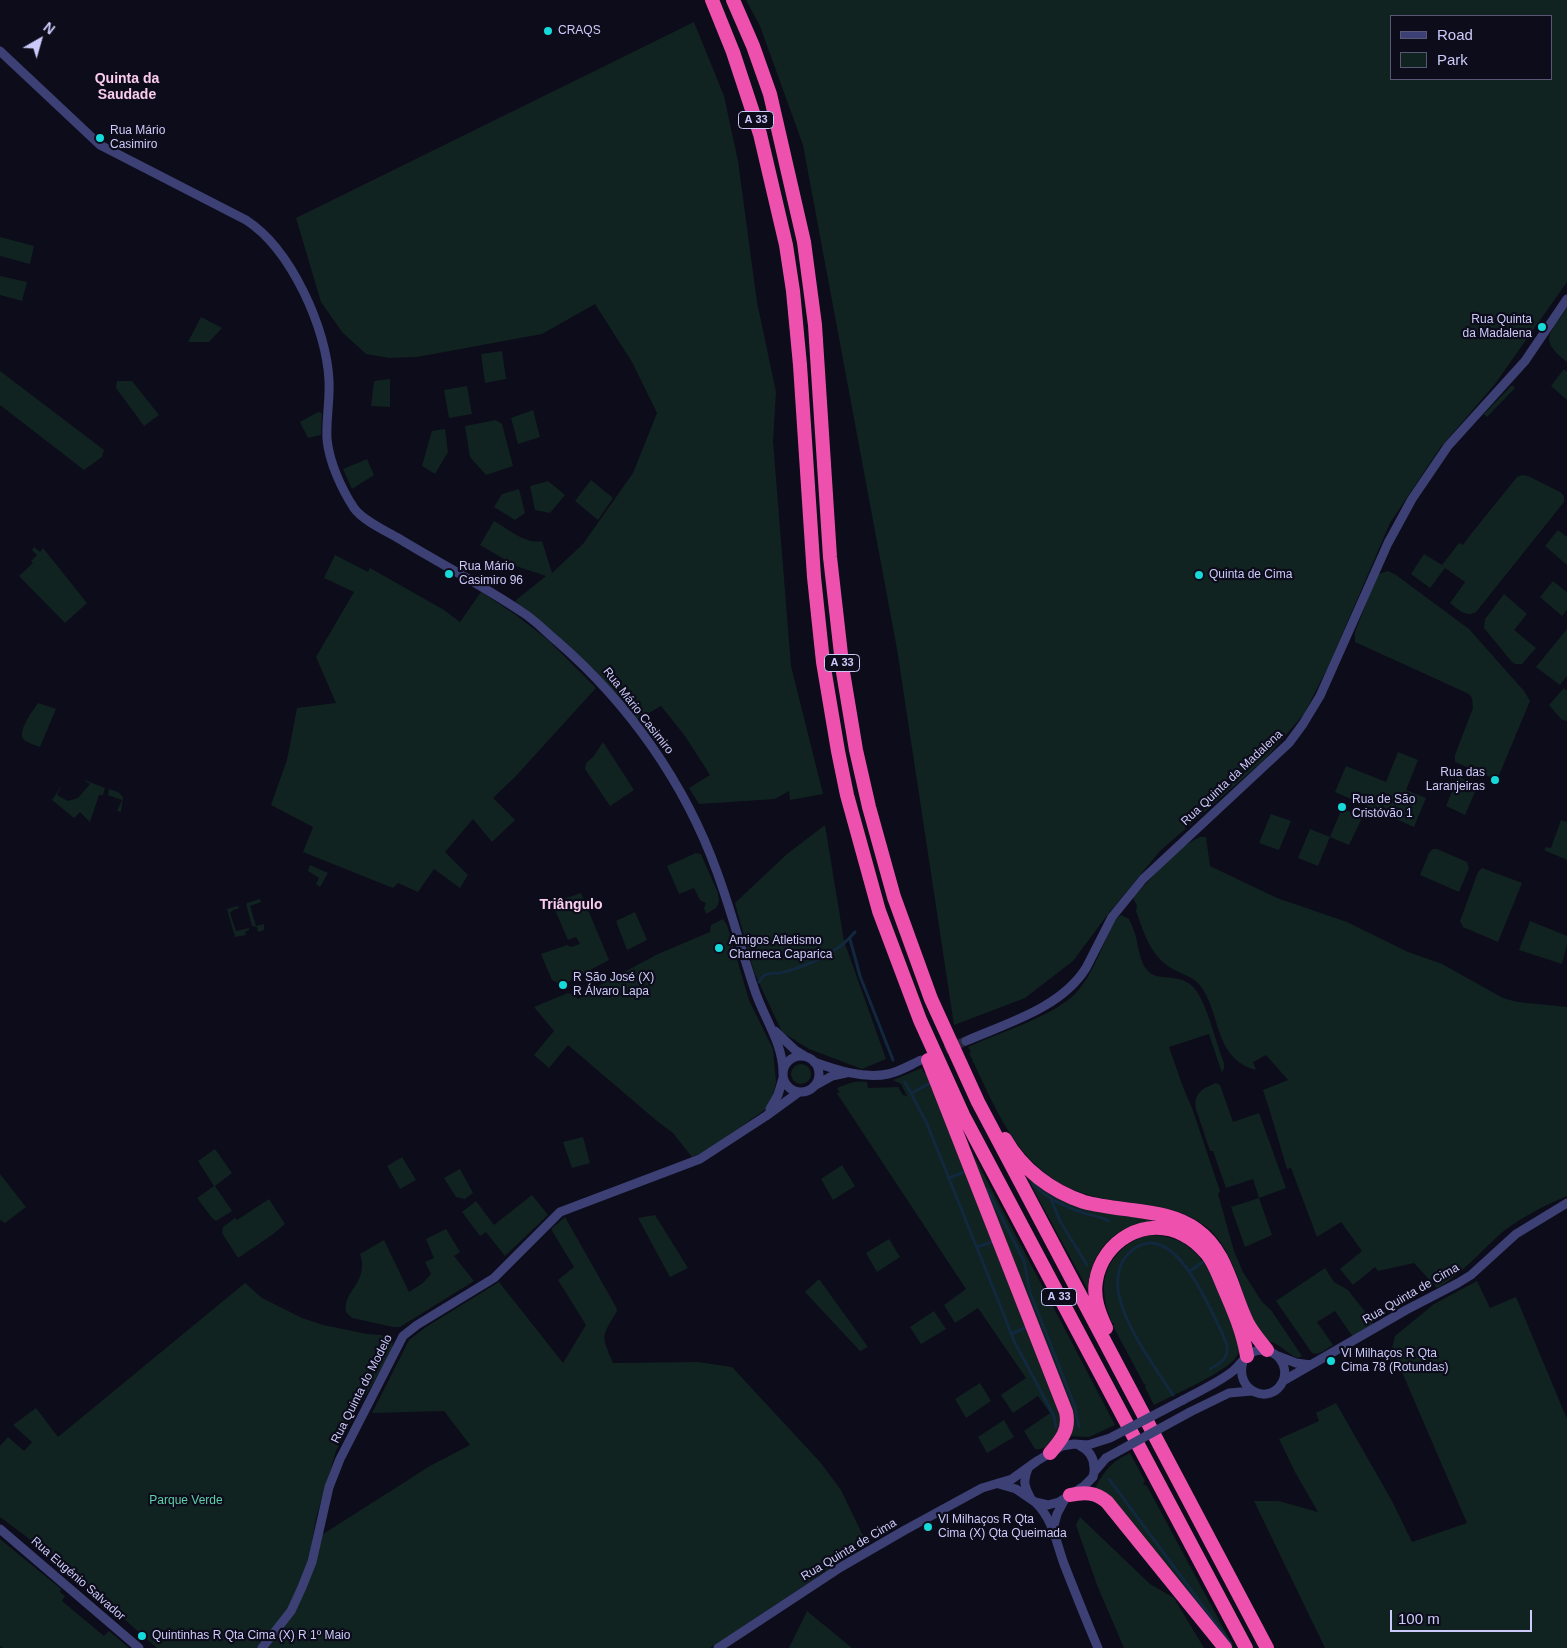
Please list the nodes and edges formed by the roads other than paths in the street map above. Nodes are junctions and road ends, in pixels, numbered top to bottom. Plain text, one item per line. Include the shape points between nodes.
1 (712, 0) edge
2 (733, 0) edge
3 (0, 51) edge
4 (1567, 299) edge
5 (888, 938) junction
6 (770, 1025) junction
7 (966, 1041) tunnel mouth
8 (810, 1060) junction
9 (921, 1060) dead end
10 (961, 1067) junction
11 (856, 1073) junction
12 (783, 1075) junction
13 (812, 1088) junction
14 (799, 1092) junction
15 (761, 1119) junction
16 (1567, 1203) edge
17 (1272, 1353) junction
18 (1245, 1359) junction
19 (1311, 1365) junction
20 (1283, 1381) junction
21 (1252, 1392) junction
22 (1074, 1444) junction
23 (1050, 1453) junction
24 (1031, 1466) junction
25 (1094, 1472) junction
26 (999, 1484) junction
27 (1068, 1496) junction
28 (1032, 1499) junction
29 (0, 1529) edge
30 (1053, 1529) junction
31 (139, 1648) edge
32 (262, 1648) edge
33 (718, 1648) edge
34 (1098, 1648) edge
35 (1225, 1648) edge
36 (1246, 1648) edge
37 (1268, 1648) edge

1 - 5 highway, A 33 via 760,134 786,245 798,346 823,662 847,796
2 - 10 highway, A 33 via 770,94 804,242 815,325 833,590 856,750 883,860 902,919 931,999
3 - 6 street, Rua Mário Casimiro via 100,145 246,220 271,243 303,289 323,343 329,382 329,452 356,511 520,611 604,685 670,772 693,815 716,870 758,1004
4 - 7 street, Rua Quinta da Madalena via 1525,361 1448,446 1412,499 1388,543 1320,696 1289,743 1143,879 1112,917 1086,968 1064,994 1042,1008
5 - 23 highway via 915,1027 1066,1412 1066,1432
5 - 36 highway, A 33 via 920,1020 968,1124
6 - 8 street, Rua Mário Casimiro
6 - 12 street, Rua Mário Casimiro via 780,1051
8 - 11 street, Rua Mário Casimiro
8 - 12 street via 801,1056 791,1059
8 - 13 street via 819,1073
9 - 11 street, Rua Mário Casimiro via 888,1074
10 - 17 highway via 1009,1146 1030,1171 1056,1190 1084,1202 1174,1218 1206,1237 1223,1261 1248,1323
10 - 37 highway, A 33 via 1030,1204
11 - 13 street, Rua Mário Casimiro via 832,1076
12 - 14 street via 787,1086
12 - 15 street, Rua Quinta do Modelo via 775,1100
13 - 14 street
14 - 15 street, Rua Quinta do Modelo
15 - 32 street, Rua Quinta do Modelo via 700,1159 560,1212 494,1278 403,1336 340,1459 329,1487 312,1562 302,1587 291,1611
16 - 19 street, Rua Quinta de Cima via 1516,1234 1458,1283
17 - 18 street via 1253,1352
17 - 19 street
17 - 20 street via 1281,1360 1285,1370
18 - 21 street via 1241,1375
18 - 22 street, bridge via 1232,1372 1110,1438 1088,1445
18 - 37 highway via 1245,1341 1240,1325 1208,1256 1193,1241 1173,1230 1150,1228 1127,1235 1113,1245 1100,1263 1095,1282 1100,1314
19 - 20 street, Rua Quinta de Cima
20 - 21 street via 1273,1392
21 - 25 street, bridge via 1229,1393 1190,1412 1106,1458
22 - 23 street
22 - 25 street via 1091,1454
23 - 24 street
24 - 26 street, Rua Quinta de Cima
24 - 28 street via 1024,1484
25 - 27 street via 1089,1482
26 - 28 street
26 - 33 street, Rua Quinta de Cima via 982,1488 864,1552
27 - 28 street via 1048,1505
27 - 30 street via 1057,1514
27 - 35 highway via 1081,1492 1103,1498
28 - 30 street
29 - 31 street, Rua Eugénio Salvador
30 - 34 street

